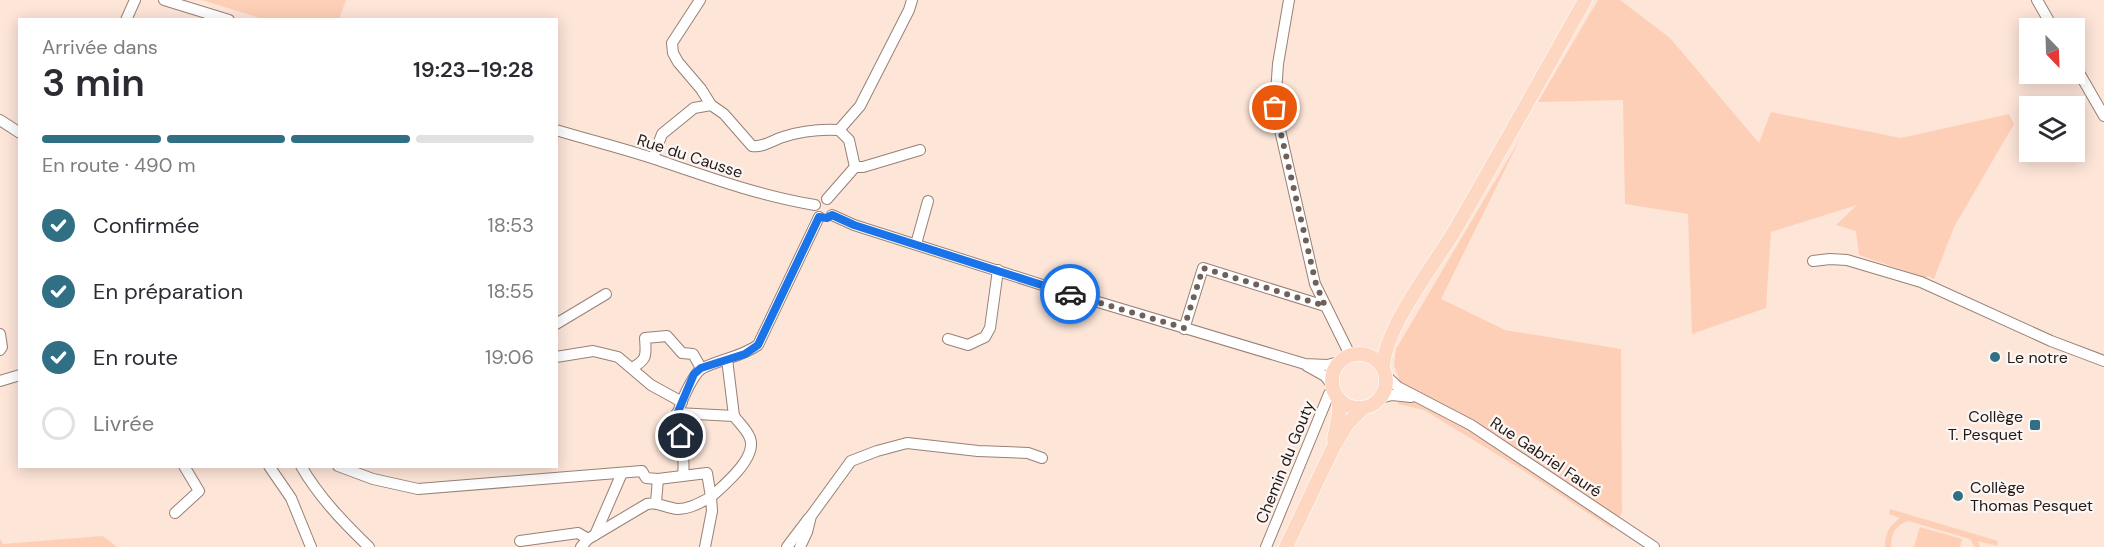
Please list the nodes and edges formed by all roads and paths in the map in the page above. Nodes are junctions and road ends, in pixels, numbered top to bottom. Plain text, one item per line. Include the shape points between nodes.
1 (135, 0) edge
2 (164, 0) edge
3 (700, 0) edge
4 (912, 0) edge
5 (1289, 0) edge
6 (1585, 0) edge
7 (2037, 0) edge
8 (127, 18) edge
9 (222, 18) edge
10 (2047, 18) edge
11 (2085, 83) edge
12 (711, 105) junction
13 (2104, 116) edge
14 (0, 120) edge
15 (839, 130) junction
16 (558, 131) edge
17 (18, 132) edge
18 (920, 150) dead end
19 (653, 159) junction
20 (855, 167) junction
21 (827, 199) junction
22 (928, 201) dead end
23 (815, 205) junction
24 (832, 215) junction
25 (819, 217) junction
26 (916, 244) junction
27 (1813, 261) dead end
28 (998, 270) junction
29 (606, 294) dead end
30 (1325, 306) junction
31 (1398, 321) junction
32 (558, 323) edge
33 (1184, 328) junction
34 (0, 334) edge
35 (948, 339) dead end
36 (0, 350) edge
37 (558, 357) edge
38 (1350, 357) junction
39 (727, 360) junction
40 (2104, 361) edge
41 (1305, 364) junction
42 (632, 368) junction
43 (701, 368) junction
44 (1385, 371) junction
45 (18, 376) edge
46 (0, 381) edge
47 (1335, 392) junction
48 (1380, 398) junction
49 (1417, 398) junction
50 (682, 402) junction
51 (1363, 408) junction
52 (677, 414) junction
53 (734, 417) junction
54 (1333, 448) junction
55 (1041, 458) dead end
56 (185, 468) edge
57 (270, 468) edge
58 (302, 468) edge
59 (343, 468) edge
60 (622, 473) junction
61 (682, 475) junction
62 (658, 479) junction
63 (711, 497) junction
64 (656, 502) junction
65 (175, 513) dead end
66 (811, 516) junction
67 (588, 540) edge
68 (520, 542) dead end
69 (311, 547) edge
70 (369, 547) edge
71 (705, 547) edge
72 (787, 547) edge
73 (801, 547) edge
74 (1266, 547) edge
75 (1286, 547) edge
76 (1654, 547) edge

1 - 8 street
2 - 9 street
3 - 12 street via 672,43 673,53
4 - 15 street via 860,106
5 - 30 street via 1275,108 1316,284
6 - 31 main road via 1467,209
7 - 10 street
11 - 13 street
12 - 15 street via 757,147 806,132
12 - 19 street via 694,108 662,134
14 - 17 street
15 - 20 street via 849,140
16 - 19 street, Rue du Causse
18 - 20 street
19 - 23 street, Rue du Causse via 742,189
20 - 21 street
21 - 23 street
21 - 24 street via 834,206
22 - 26 street
23 - 25 street
24 - 25 street
24 - 26 street
25 - 39 street via 758,345
26 - 28 street
27 - 40 street via 1847,260 1921,282
28 - 33 street
28 - 35 street via 990,328 985,337 968,345
29 - 32 street
30 - 33 street via 1203,268
30 - 38 street
31 - 38 main road via 1375,345
31 - 44 main road via 1386,349
33 - 41 street
34 - 36 street
37 - 42 street via 593,351 618,357
38 - 41 street via 1327,365
38 - 44 main road via 1370,355
38 - 47 main road via 1334,369
39 - 43 street
39 - 53 street
41 - 47 street via 1325,376
42 - 43 street via 643,362 645,338 667,336 682,352 693,354
42 - 50 street via 651,385
43 - 50 street via 694,374
44 - 48 main road via 1387,384
44 - 49 street, Rue Gabriel Fauré via 1395,385
45 - 46 street
47 - 51 main road via 1354,407
47 - 54 main road via 1339,413
47 - 74 street, Chemin du Gouty via 1329,394
48 - 49 street, Rue Gabriel Fauré
48 - 51 main road
49 - 76 street, Rue Gabriel Fauré via 1471,425
50 - 52 street
51 - 54 main road
52 - 53 street
52 - 61 street via 685,459
53 - 63 street via 750,437 751,449 738,471
54 - 75 main road
55 - 66 street via 1028,453 908,443 887,448 851,462
56 - 65 street via 199,490
57 - 69 street via 291,498
58 - 70 street via 312,485
59 - 60 street via 418,489
60 - 62 street via 642,471 646,478
60 - 67 street
61 - 62 street
61 - 63 street via 707,473
62 - 64 street
63 - 64 street via 675,509
63 - 71 street
64 - 67 street
66 - 72 street
66 - 73 street
67 - 68 street via 578,533

